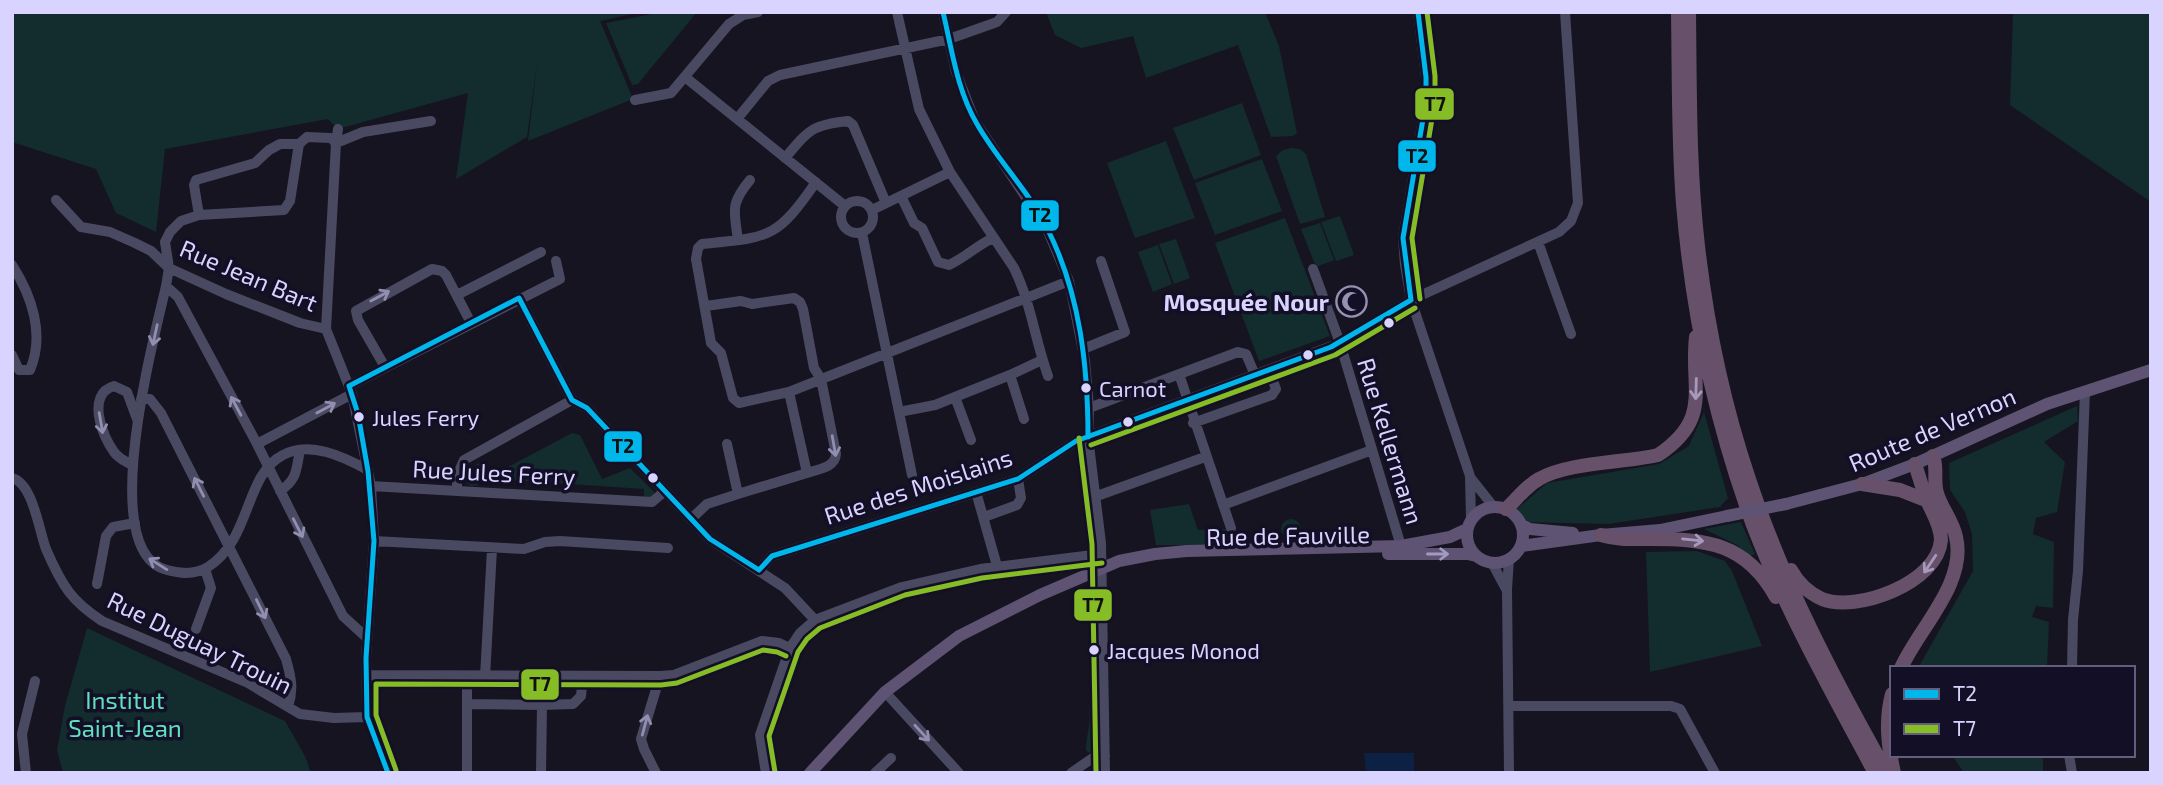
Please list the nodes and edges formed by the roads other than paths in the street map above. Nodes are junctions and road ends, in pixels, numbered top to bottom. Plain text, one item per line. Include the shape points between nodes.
1 (758, 12) edge
2 (897, 12) edge
3 (943, 12) edge
4 (1006, 12) edge
5 (1418, 12) edge
6 (1565, 12) edge
7 (1678, 12) edge
8 (1689, 12) edge
9 (948, 39) junction
10 (904, 49) junction
11 (685, 77) junction
12 (635, 100) dead end
13 (737, 119) junction
14 (431, 121) dead end
15 (338, 129) dead end
16 (336, 143) junction
17 (299, 144) junction
18 (785, 158) junction
19 (950, 172) junction
20 (750, 180) dead end
21 (816, 182) junction
22 (901, 195) junction
23 (56, 200) dead end
24 (886, 203) junction
25 (845, 206) junction
26 (872, 210) junction
27 (199, 215) junction
28 (862, 233) junction
29 (993, 238) junction
30 (737, 240) junction
31 (1538, 242) junction
32 (541, 252) dead end
33 (556, 261) dead end
34 (1101, 261) dead end
35 (12, 265) edge
36 (169, 268) junction
37 (1313, 269) dead end
38 (1069, 281) junction
39 (166, 286) junction
40 (457, 295) junction
41 (1027, 297) junction
42 (519, 298) junction
43 (1411, 300) junction
44 (706, 306) junction
45 (1698, 321) junction
46 (471, 323) junction
47 (326, 329) junction
48 (1570, 334) dead end
49 (1340, 343) junction
50 (1083, 349) junction
51 (887, 352) junction
52 (12, 355) edge
53 (1042, 360) junction
54 (385, 367) junction
55 (1269, 370) junction
56 (2151, 370) edge
57 (1179, 374) junction
58 (1010, 375) junction
59 (1255, 375) junction
60 (1048, 376) dead end
61 (821, 379) junction
62 (351, 390) junction
63 (2085, 391) junction
64 (789, 392) junction
65 (956, 397) junction
66 (142, 399) junction
67 (572, 400) junction
68 (1188, 400) junction
69 (1088, 408) junction
70 (899, 412) junction
71 (1024, 419) dead end
72 (138, 422) junction
73 (1193, 423) junction
74 (1088, 437) junction
75 (971, 440) dead end
76 (257, 444) junction
77 (727, 444) dead end
78 (300, 450) junction
79 (1373, 450) junction
80 (1933, 456) junction
81 (1205, 457) junction
82 (1915, 464) junction
83 (132, 465) junction
84 (268, 467) junction
85 (368, 470) junction
86 (807, 473) junction
87 (912, 475) dead end
88 (1470, 477) junction
89 (12, 478) edge
90 (1017, 479) junction
91 (1862, 484) junction
92 (371, 486) junction
93 (280, 491) junction
94 (457, 491) junction
95 (665, 491) junction
96 (976, 492) junction
97 (738, 494) junction
98 (1097, 496) junction
99 (1928, 501) junction
100 (1223, 505) junction
101 (1500, 508) junction
102 (984, 517) junction
103 (691, 519) junction
104 (135, 523) junction
105 (1469, 524) junction
106 (1521, 525) junction
107 (1767, 526) junction
108 (1231, 528) dead end
109 (1601, 535) junction
110 (374, 541) junction
111 (1401, 546) junction
112 (1521, 546) junction
113 (231, 547) junction
114 (668, 548) dead end
115 (492, 549) junction
116 (1101, 554) junction
117 (1476, 556) junction
118 (1509, 559) junction
119 (1492, 564) junction
120 (997, 566) junction
121 (205, 569) junction
122 (1101, 569) junction
123 (759, 570) junction
124 (97, 584) dead end
125 (1507, 589) junction
126 (815, 620) junction
127 (1797, 627) junction
128 (196, 629) dead end
129 (367, 638) junction
130 (790, 648) junction
131 (1902, 666) edge
132 (2071, 666) edge
133 (367, 675) junction
134 (467, 676) junction
135 (583, 676) junction
136 (660, 676) junction
137 (485, 677) junction
138 (36, 681) dead end
139 (886, 692) junction
140 (467, 704) junction
141 (542, 705) junction
142 (1508, 706) junction
143 (288, 707) junction
144 (1890, 712) edge
145 (367, 717) junction
146 (1105, 755) junction
147 (1890, 755) edge
148 (891, 758) dead end
149 (26, 773) edge
150 (388, 773) edge
151 (467, 773) edge
152 (541, 773) edge
153 (656, 773) edge
154 (766, 773) edge
155 (810, 773) edge
156 (875, 773) edge
157 (959, 773) edge
158 (1071, 773) edge
159 (1105, 773) edge
160 (1509, 773) edge
161 (1715, 773) edge
162 (1875, 773) edge
163 (1887, 773) edge

1 - 11 street via 729,24
2 - 10 street
3 - 9 street
4 - 9 street via 997,22
5 - 43 street via 1426,101 1403,238
6 - 31 street, Rue des Moislains via 1578,204 1571,221
7 - 45 highway via 1683,201
8 - 107 highway via 1692,185 1703,284 1726,395
9 - 10 street
9 - 38 street via 975,121 1047,229
10 - 13 street via 768,80
10 - 19 street via 919,109
11 - 12 street via 671,93
11 - 13 street
13 - 18 street
14 - 16 street via 363,132
15 - 16 street
16 - 17 street via 331,138 307,137
16 - 47 street
17 - 27 street via 280,144 255,163 196,180
17 - 27 street via 290,201 284,210
18 - 21 street
18 - 24 street via 809,130 848,121
19 - 22 street
19 - 29 street
20 - 30 street via 734,206
21 - 25 street
21 - 30 street via 780,227 767,235
22 - 24 street
22 - 29 street via 938,262 949,265
23 - 36 street, Rue Jean Bart via 82,227 135,243
24 - 26 street
25 - 26 street via 860,201
25 - 28 street via 843,225
26 - 28 street via 872,224
27 - 36 street via 181,221 170,232 165,242
28 - 51 street
29 - 41 street
30 - 44 street via 698,248
31 - 43 street, Rue des Moislains
31 - 48 street
32 - 40 street
33 - 42 street via 560,279
34 - 50 street via 1125,332
35 - 52 street via 37,327 30,370 19,370
36 - 39 street
36 - 47 street, Rue Jean Bart via 300,323
37 - 49 street, Rue Kellermann
38 - 41 street
38 - 50 street
39 -> 66 street
76 -> 39 street via 178,298
40 - 46 street
54 -> 40 street via 358,320 358,308 436,269 446,275
41 - 51 street
41 - 53 street
42 - 46 street
42 - 67 street
43 - 49 street, Rue des Moislains
43 - 88 street
44 - 61 street via 794,298 803,309 814,368
44 - 64 street via 711,343 721,353 733,398 739,403
45 -> 101 highway via 1695,404 1681,437 1658,455 1541,477
45 - 127 highway via 1737,477
46 - 54 street
47 - 62 street, Rue Jean Bart
49 - 55 street, Rue des Moislains
49 - 79 street, Rue Kellermann
50 - 69 street
51 - 61 street
51 - 70 street
53 - 58 street
53 - 60 street
54 - 62 street
55 - 59 street, Rue des Moislains
55 - 73 street via 1276,389 1272,395
56 - 63 main road, Route de Vernon
57 - 59 street via 1242,352
57 - 68 street
57 - 69 street
58 - 65 street
58 - 71 street
59 - 68 street, Rue des Moislains
61 - 64 street
61 -> 86 street via 836,459
76 -> 62 street
62 - 85 street, Rue Jean Bart
63 - 80 main road, Route de Vernon via 2011,418
63 - 132 street
64 - 86 street
65 - 70 street
65 - 75 street
66 - 72 street
113 -> 66 street via 156,404
67 - 94 street via 464,460
67 - 95 street via 587,408
68 - 73 street
68 - 74 street, Rue des Moislains
69 - 74 street
70 - 87 street
72 - 83 street
72 -> 83 street via 127,392 114,386 104,390 99,410 103,436 120,459
73 - 81 street
74 - 90 street, Rue des Moislains
74 - 98 street
76 - 84 street
77 - 97 street
78 - 84 street via 281,455
78 - 85 street via 334,454
78 - 93 street via 294,478
79 - 100 street
79 - 111 street, Rue Kellermann
80 - 82 main road, Route de Vernon
80 - 131 highway via 1936,492 1957,538 1958,559 1955,575
81 - 98 street
81 - 100 street
82 - 91 main road, Route de Vernon
82 - 99 highway
83 - 104 street
84 - 93 street
84 - 113 street
85 - 92 street, Rue Jean Bart
86 - 97 street
88 - 101 street
88 - 105 street
89 - 143 street, Rue Duguay Trouin via 24,486 45,547 69,593 82,606 102,621 248,683
90 - 96 street, Rue des Moislains
90 - 102 street via 1021,498 1017,505
91 - 99 highway via 1900,490
91 - 109 main road, Route de Vernon, bridge via 1660,530
92 - 94 street, Rue Jules Ferry
92 - 110 street, Rue Jean Bart
93 -> 129 street via 343,615
94 - 95 street, Rue Jules Ferry via 652,502
95 - 103 street
96 - 102 street
96 - 123 street, Rue des Moislains via 772,556
97 - 103 street via 707,504
98 - 116 street
99 -> 107 highway via 1941,541 1935,559 1914,582 1862,599 1824,600 1804,588
100 - 108 street
101 - 105 main road via 1485,508
101 - 106 main road via 1518,518
102 - 120 street
103 - 123 street via 710,539
121 -> 104 street via 173,572 152,563 136,536
104 - 124 street via 113,527 106,536
105 - 111 main road, Rue de Fauville via 1450,537
105 - 117 main road via 1467,544
106 - 109 main road
106 - 112 main road
107 - 163 highway via 1812,630
109 - 112 main road
109 -> 127 highway via 1689,539 1730,549 1762,575
110 - 115 street
110 - 129 street, Rue Jean Bart
111 - 122 main road, Rue de Fauville via 1187,551 1123,560
112 - 118 main road
113 - 121 street
113 -> 143 street via 286,659 292,679
114 - 115 street via 560,541 523,549
115 - 137 street
116 - 120 street
116 - 122 street
117 - 119 main road
122 -> 117 main road, Rue de Fauville via 1185,558
118 - 119 main road
118 - 125 street
119 - 125 street
120 - 126 street via 902,587
121 - 128 street via 211,588
122 - 139 main road, Rue de Fauville via 960,636
122 - 146 street
123 - 126 street
125 - 142 street
126 - 130 street
127 - 162 highway
129 - 133 street, Rue Jean Bart
130 - 136 street via 762,641 674,675
130 - 154 street via 760,735
133 - 134 street
133 - 145 street, Rue Jean Bart
134 - 137 street
134 - 140 street
135 - 136 street
135 - 137 street
135 - 141 street via 581,696 573,704
153 -> 136 street via 641,739
138 - 149 street via 22,734
139 - 155 main road, Rue de Fauville
139 -> 157 street
140 - 141 street
140 - 151 street
141 - 152 street
142 - 160 street
142 - 161 street via 1671,706 1680,709
143 - 145 street, Rue Duguay Trouin via 308,716
144 - 147 highway
145 - 150 street, Rue Jean Bart
146 - 158 street via 1097,755
146 - 159 street
148 - 156 street

